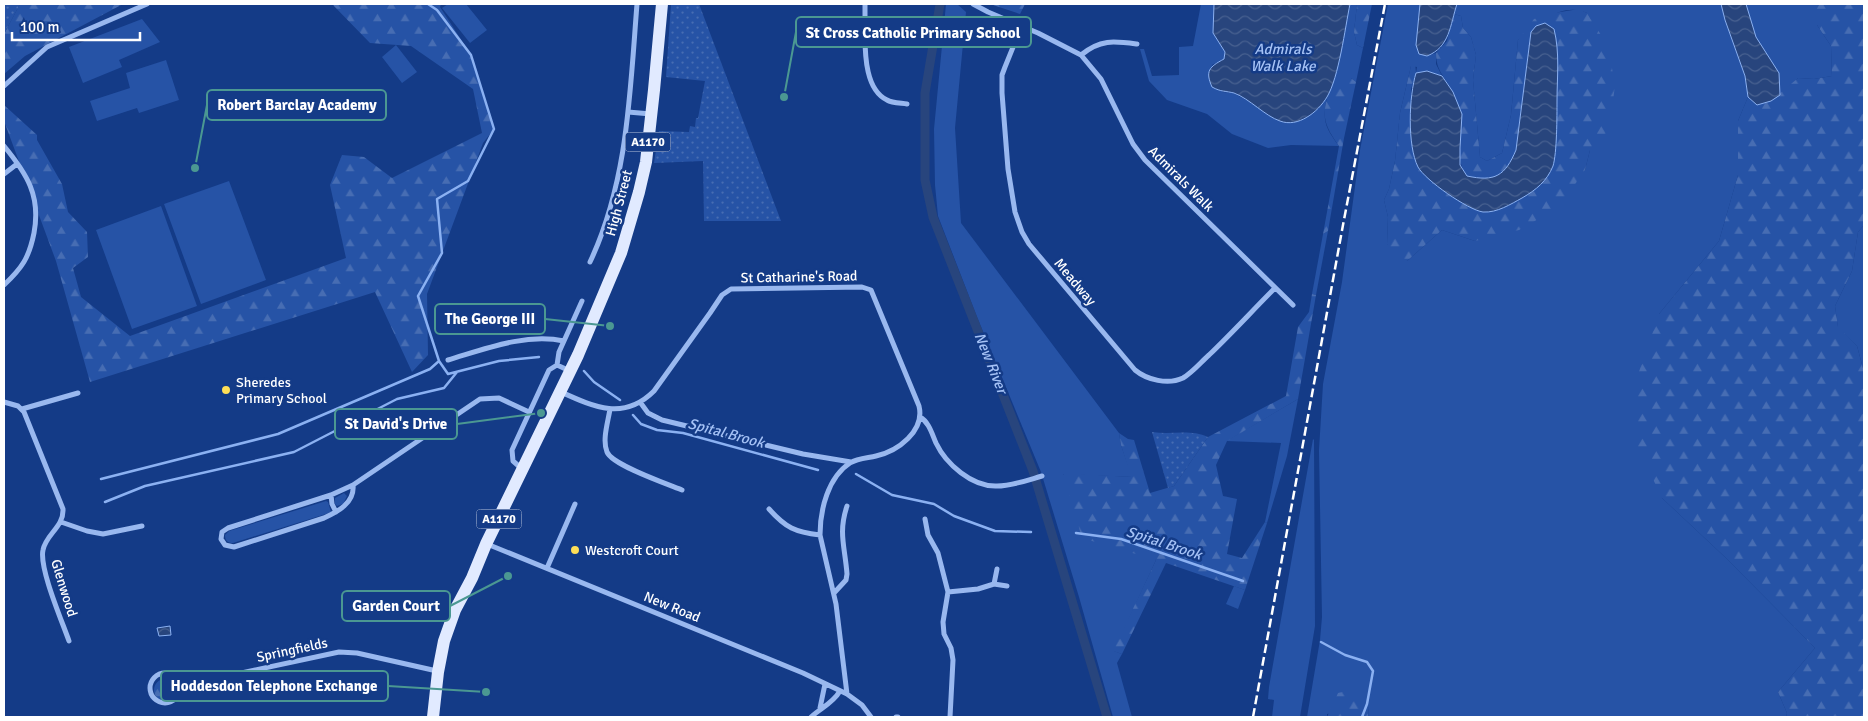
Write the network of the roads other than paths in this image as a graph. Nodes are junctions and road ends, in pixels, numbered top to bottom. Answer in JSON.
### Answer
{"nodes":[{"id":1,"x":147,"y":4,"type":"edge"},
{"id":2,"x":638,"y":4,"type":"edge"},
{"id":3,"x":662,"y":4,"type":"edge"},
{"id":4,"x":866,"y":4,"type":"edge"},
{"id":5,"x":974,"y":4,"type":"edge"},
{"id":6,"x":865,"y":20,"type":"tunnel mouth"},
{"id":7,"x":1022,"y":25,"type":"junction"},
{"id":8,"x":865,"y":36,"type":"tunnel mouth"},
{"id":9,"x":1138,"y":44,"type":"dead end"},
{"id":10,"x":1081,"y":56,"type":"junction"},
{"id":11,"x":4,"y":86,"type":"edge"},
{"id":12,"x":906,"y":104,"type":"dead end"},
{"id":13,"x":628,"y":112,"type":"junction"},
{"id":14,"x":652,"y":114,"type":"junction"},
{"id":15,"x":4,"y":146,"type":"edge"},
{"id":16,"x":17,"y":164,"type":"junction"},
{"id":17,"x":4,"y":174,"type":"edge"},
{"id":18,"x":590,"y":262,"type":"dead end"},
{"id":19,"x":4,"y":285,"type":"edge"},
{"id":20,"x":1275,"y":288,"type":"junction"},
{"id":21,"x":582,"y":301,"type":"dead end"},
{"id":22,"x":1293,"y":305,"type":"dead end"},
{"id":23,"x":564,"y":340,"type":"junction"},
{"id":24,"x":448,"y":360,"type":"dead end"},
{"id":25,"x":557,"y":365,"type":"junction"},
{"id":26,"x":570,"y":371,"type":"junction"},
{"id":27,"x":560,"y":392,"type":"junction"},
{"id":28,"x":78,"y":393,"type":"dead end"},
{"id":29,"x":4,"y":402,"type":"edge"},
{"id":30,"x":640,"y":402,"type":"junction"},
{"id":31,"x":22,"y":409,"type":"junction"},
{"id":32,"x":610,"y":409,"type":"junction"},
{"id":33,"x":529,"y":412,"type":"junction"},
{"id":34,"x":920,"y":417,"type":"junction"},
{"id":35,"x":851,"y":462,"type":"junction"},
{"id":36,"x":523,"y":470,"type":"junction"},
{"id":37,"x":1042,"y":476,"type":"dead end"},
{"id":38,"x":353,"y":485,"type":"junction"},
{"id":39,"x":682,"y":490,"type":"dead end"},
{"id":40,"x":331,"y":495,"type":"junction"},
{"id":41,"x":575,"y":504,"type":"dead end"},
{"id":42,"x":847,"y":506,"type":"dead end"},
{"id":43,"x":768,"y":510,"type":"dead end"},
{"id":44,"x":336,"y":512,"type":"junction"},
{"id":45,"x":925,"y":519,"type":"dead end"},
{"id":46,"x":61,"y":522,"type":"junction"},
{"id":47,"x":142,"y":526,"type":"dead end"},
{"id":48,"x":820,"y":535,"type":"junction"},
{"id":49,"x":486,"y":544,"type":"junction"},
{"id":50,"x":547,"y":568,"type":"junction"},
{"id":51,"x":996,"y":569,"type":"dead end"},
{"id":52,"x":994,"y":584,"type":"junction"},
{"id":53,"x":1008,"y":586,"type":"dead end"},
{"id":54,"x":834,"y":592,"type":"junction"},
{"id":55,"x":948,"y":592,"type":"junction"},
{"id":56,"x":69,"y":641,"type":"dead end"},
{"id":57,"x":438,"y":672,"type":"junction"},
{"id":58,"x":825,"y":684,"type":"junction"},
{"id":59,"x":181,"y":686,"type":"junction"},
{"id":60,"x":840,"y":691,"type":"junction"},
{"id":61,"x":847,"y":694,"type":"junction"},
{"id":62,"x":820,"y":708,"type":"junction"},
{"id":63,"x":433,"y":717,"type":"edge"},
{"id":64,"x":812,"y":717,"type":"edge"},
{"id":65,"x":871,"y":717,"type":"edge"},
{"id":66,"x":950,"y":717,"type":"edge"}],
"edges":[{"from":1,"to":11,"type":"street"},
{"from":2,"to":13,"type":"street"},
{"from":3,"to":14,"type":"main road","name":"High Street","number":"A1170"},
{"from":4,"to":6,"type":"street"},
{"from":5,"to":7,"type":"street","name":"Admirals Walk"},
{"from":7,"to":10,"type":"street","name":"Admirals Walk"},
{"from":7,"to":20,"type":"street","name":"Meadway"},
{"from":8,"to":12,"type":"street"},
{"from":9,"to":10,"type":"street"},
{"from":10,"to":20,"type":"street","name":"Admirals Walk"},
{"from":13,"to":14,"type":"street"},
{"from":13,"to":18,"type":"street"},
{"from":14,"to":26,"type":"main road","name":"High Street","number":"A1170"},
{"from":15,"to":16,"type":"street"},
{"from":16,"to":17,"type":"street"},
{"from":16,"to":19,"type":"street"},
{"from":20,"to":22,"type":"street","name":"Admirals Walk"},
{"from":21,"to":23,"type":"street"},
{"from":23,"to":24,"type":"street"},
{"from":23,"to":25,"type":"street"},
{"from":25,"to":26,"type":"street"},
{"from":25,"to":33,"type":"street"},
{"from":26,"to":27,"type":"main road","number":"A1170"},
{"from":27,"to":32,"type":"street","name":"St Catharine's Road"},
{"from":27,"to":36,"type":"main road","number":"A1170"},
{"from":28,"to":31,"type":"street"},
{"from":29,"to":31,"type":"street"},
{"from":30,"to":32,"type":"street","name":"St Catharine's Road"},
{"from":30,"to":34,"type":"street","name":"St Catharine's Road"},
{"from":30,"to":35,"type":"street"},
{"from":31,"to":46,"type":"street"},
{"from":32,"to":39,"type":"street"},
{"from":33,"to":36,"type":"street"},
{"from":33,"to":38,"type":"street"},
{"from":34,"to":35,"type":"street"},
{"from":34,"to":37,"type":"street","name":"St Catharine's Road"},
{"from":35,"to":48,"type":"street"},
{"from":36,"to":49,"type":"main road","number":"A1170"},
{"from":38,"to":40,"type":"street"},
{"from":38,"to":44,"type":"street"},
{"from":40,"to":44,"type":"street"},
{"from":40,"to":44,"type":"street"},
{"from":41,"to":50,"type":"street"},
{"from":42,"to":54,"type":"street"},
{"from":43,"to":48,"type":"street"},
{"from":45,"to":55,"type":"street"},
{"from":46,"to":47,"type":"street"},
{"from":46,"to":56,"type":"street","name":"Glenwood"},
{"from":48,"to":54,"type":"street"},
{"from":49,"to":50,"type":"street","name":"New Road"},
{"from":49,"to":57,"type":"main road","number":"A1170"},
{"from":50,"to":58,"type":"street","name":"New Road"},
{"from":51,"to":52,"type":"street"},
{"from":52,"to":53,"type":"street"},
{"from":52,"to":55,"type":"street"},
{"from":54,"to":61,"type":"street"},
{"from":55,"to":66,"type":"street"},
{"from":57,"to":59,"type":"street","name":"Springfields"},
{"from":57,"to":63,"type":"main road","number":"A1170"},
{"from":58,"to":60,"type":"street","name":"New Road"},
{"from":58,"to":62,"type":"street"},
{"from":59,"to":59,"type":"street"},
{"from":60,"to":61,"type":"street","name":"New Road"},
{"from":60,"to":62,"type":"street"},
{"from":61,"to":65,"type":"street","name":"New Road"},
{"from":62,"to":64,"type":"street"}]}
